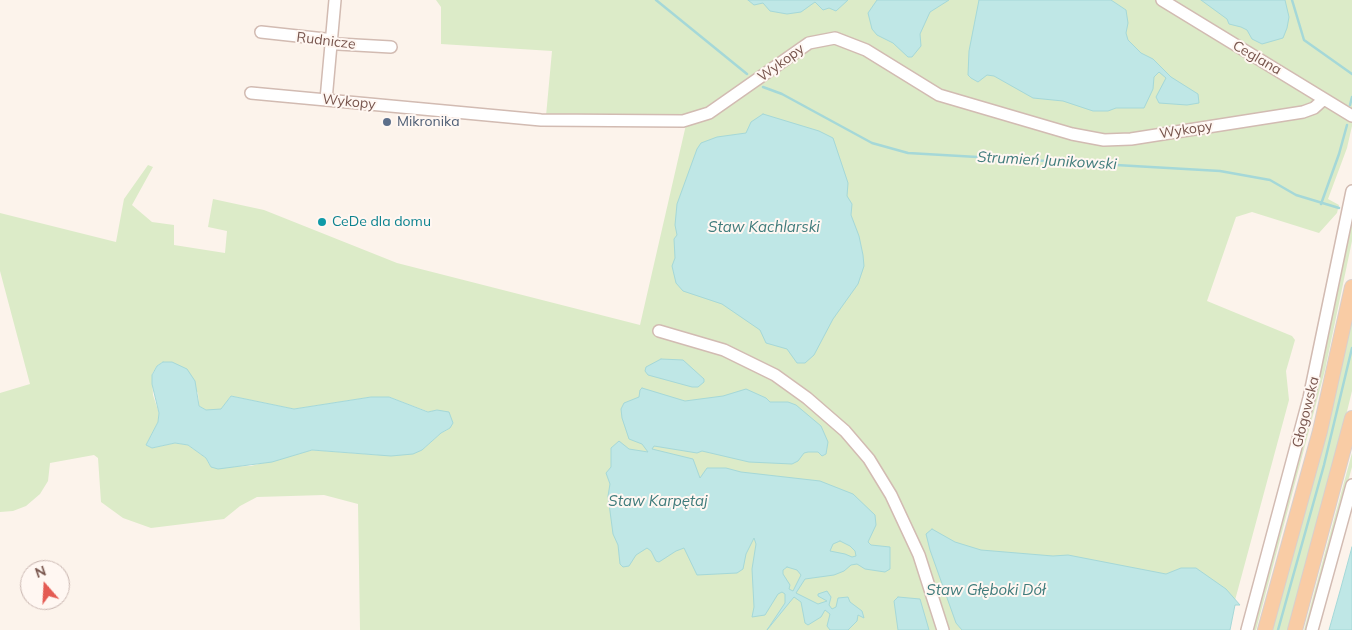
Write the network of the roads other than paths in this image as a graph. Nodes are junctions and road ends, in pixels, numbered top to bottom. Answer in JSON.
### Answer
{"nodes":[{"id":1,"x":335,"y":0,"type":"edge"},
{"id":2,"x":1162,"y":0,"type":"edge"},
{"id":3,"x":261,"y":32,"type":"dead end"},
{"id":4,"x":331,"y":41,"type":"junction"},
{"id":5,"x":391,"y":47,"type":"dead end"},
{"id":6,"x":251,"y":93,"type":"dead end"},
{"id":7,"x":1324,"y":99,"type":"junction"},
{"id":8,"x":326,"y":100,"type":"junction"},
{"id":9,"x":1352,"y":116,"type":"edge"},
{"id":10,"x":1352,"y":191,"type":"edge"},
{"id":11,"x":1352,"y":287,"type":"edge"},
{"id":12,"x":659,"y":331,"type":"dead end"},
{"id":13,"x":1352,"y":418,"type":"edge"},
{"id":14,"x":1352,"y":485,"type":"edge"},
{"id":15,"x":943,"y":630,"type":"edge"},
{"id":16,"x":1247,"y":630,"type":"edge"},
{"id":17,"x":1265,"y":630,"type":"edge"},
{"id":18,"x":1295,"y":630,"type":"edge"},
{"id":19,"x":1312,"y":630,"type":"edge"}],
"edges":[{"from":1,"to":4,"type":"street"},
{"from":2,"to":7,"type":"street","name":"Ceglana"},
{"from":3,"to":4,"type":"street","name":"Rudnicze"},
{"from":4,"to":5,"type":"street","name":"Rudnicze"},
{"from":4,"to":8,"type":"street"},
{"from":6,"to":8,"type":"street","name":"Wykopy"},
{"from":7,"to":8,"type":"street","name":"Wykopy"},
{"from":7,"to":9,"type":"street","name":"Ceglana"},
{"from":10,"to":16,"type":"street","name":"Głogowska"},
{"from":11,"to":17,"type":"main road","name":"Głogowska"},
{"from":12,"to":15,"type":"street"},
{"from":13,"to":18,"type":"main road"},
{"from":14,"to":19,"type":"street"}]}
